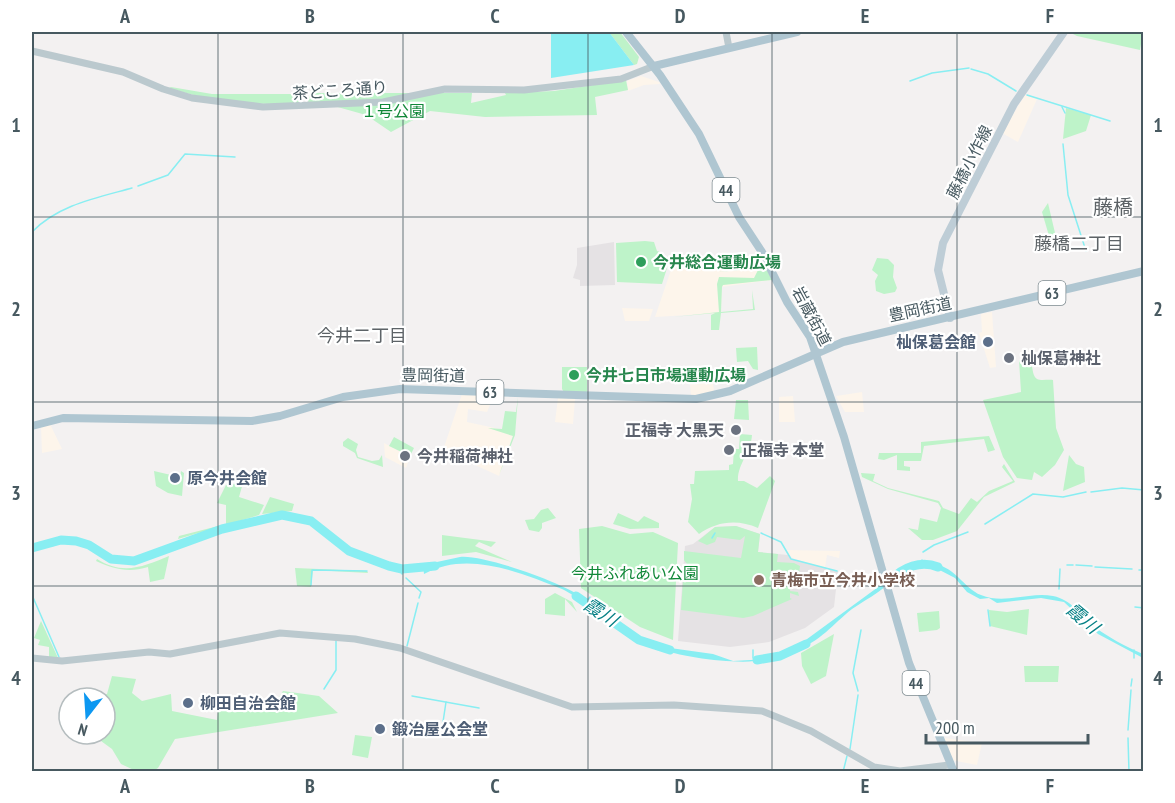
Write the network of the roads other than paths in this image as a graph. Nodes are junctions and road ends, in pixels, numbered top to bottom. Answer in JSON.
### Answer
{"nodes":[{"id":1,"x":626,"y":32,"type":"edge"},
{"id":2,"x":726,"y":32,"type":"edge"},
{"id":3,"x":797,"y":32,"type":"edge"},
{"id":4,"x":1064,"y":32,"type":"edge"},
{"id":5,"x":729,"y":48,"type":"junction"},
{"id":6,"x":32,"y":51,"type":"edge"},
{"id":7,"x":654,"y":66,"type":"junction"},
{"id":8,"x":1143,"y":271,"type":"edge"},
{"id":9,"x":950,"y":318,"type":"junction"},
{"id":10,"x":816,"y":354,"type":"junction"},
{"id":11,"x":32,"y":426,"type":"edge"},
{"id":12,"x":32,"y":658,"type":"edge"},
{"id":13,"x":951,"y":768,"type":"edge"}],
"edges":[{"from":1,"to":7,"type":"main road","name":"岩蔵街道","number":"44"},
{"from":2,"to":5,"type":"street"},
{"from":3,"to":5,"type":"main road"},
{"from":4,"to":9,"type":"main road","name":"藤橋小作線"},
{"from":5,"to":7,"type":"main road"},
{"from":6,"to":7,"type":"street","name":"茶どころ通り"},
{"from":7,"to":10,"type":"main road","name":"岩蔵街道","number":"44"},
{"from":8,"to":9,"type":"main road","name":"豊岡街道","number":"63"},
{"from":9,"to":10,"type":"main road","name":"豊岡街道","number":"63"},
{"from":10,"to":11,"type":"main road","name":"豊岡街道","number":"63"},
{"from":10,"to":13,"type":"main road","name":"岩蔵街道","number":"44"},
{"from":12,"to":13,"type":"street"}]}
